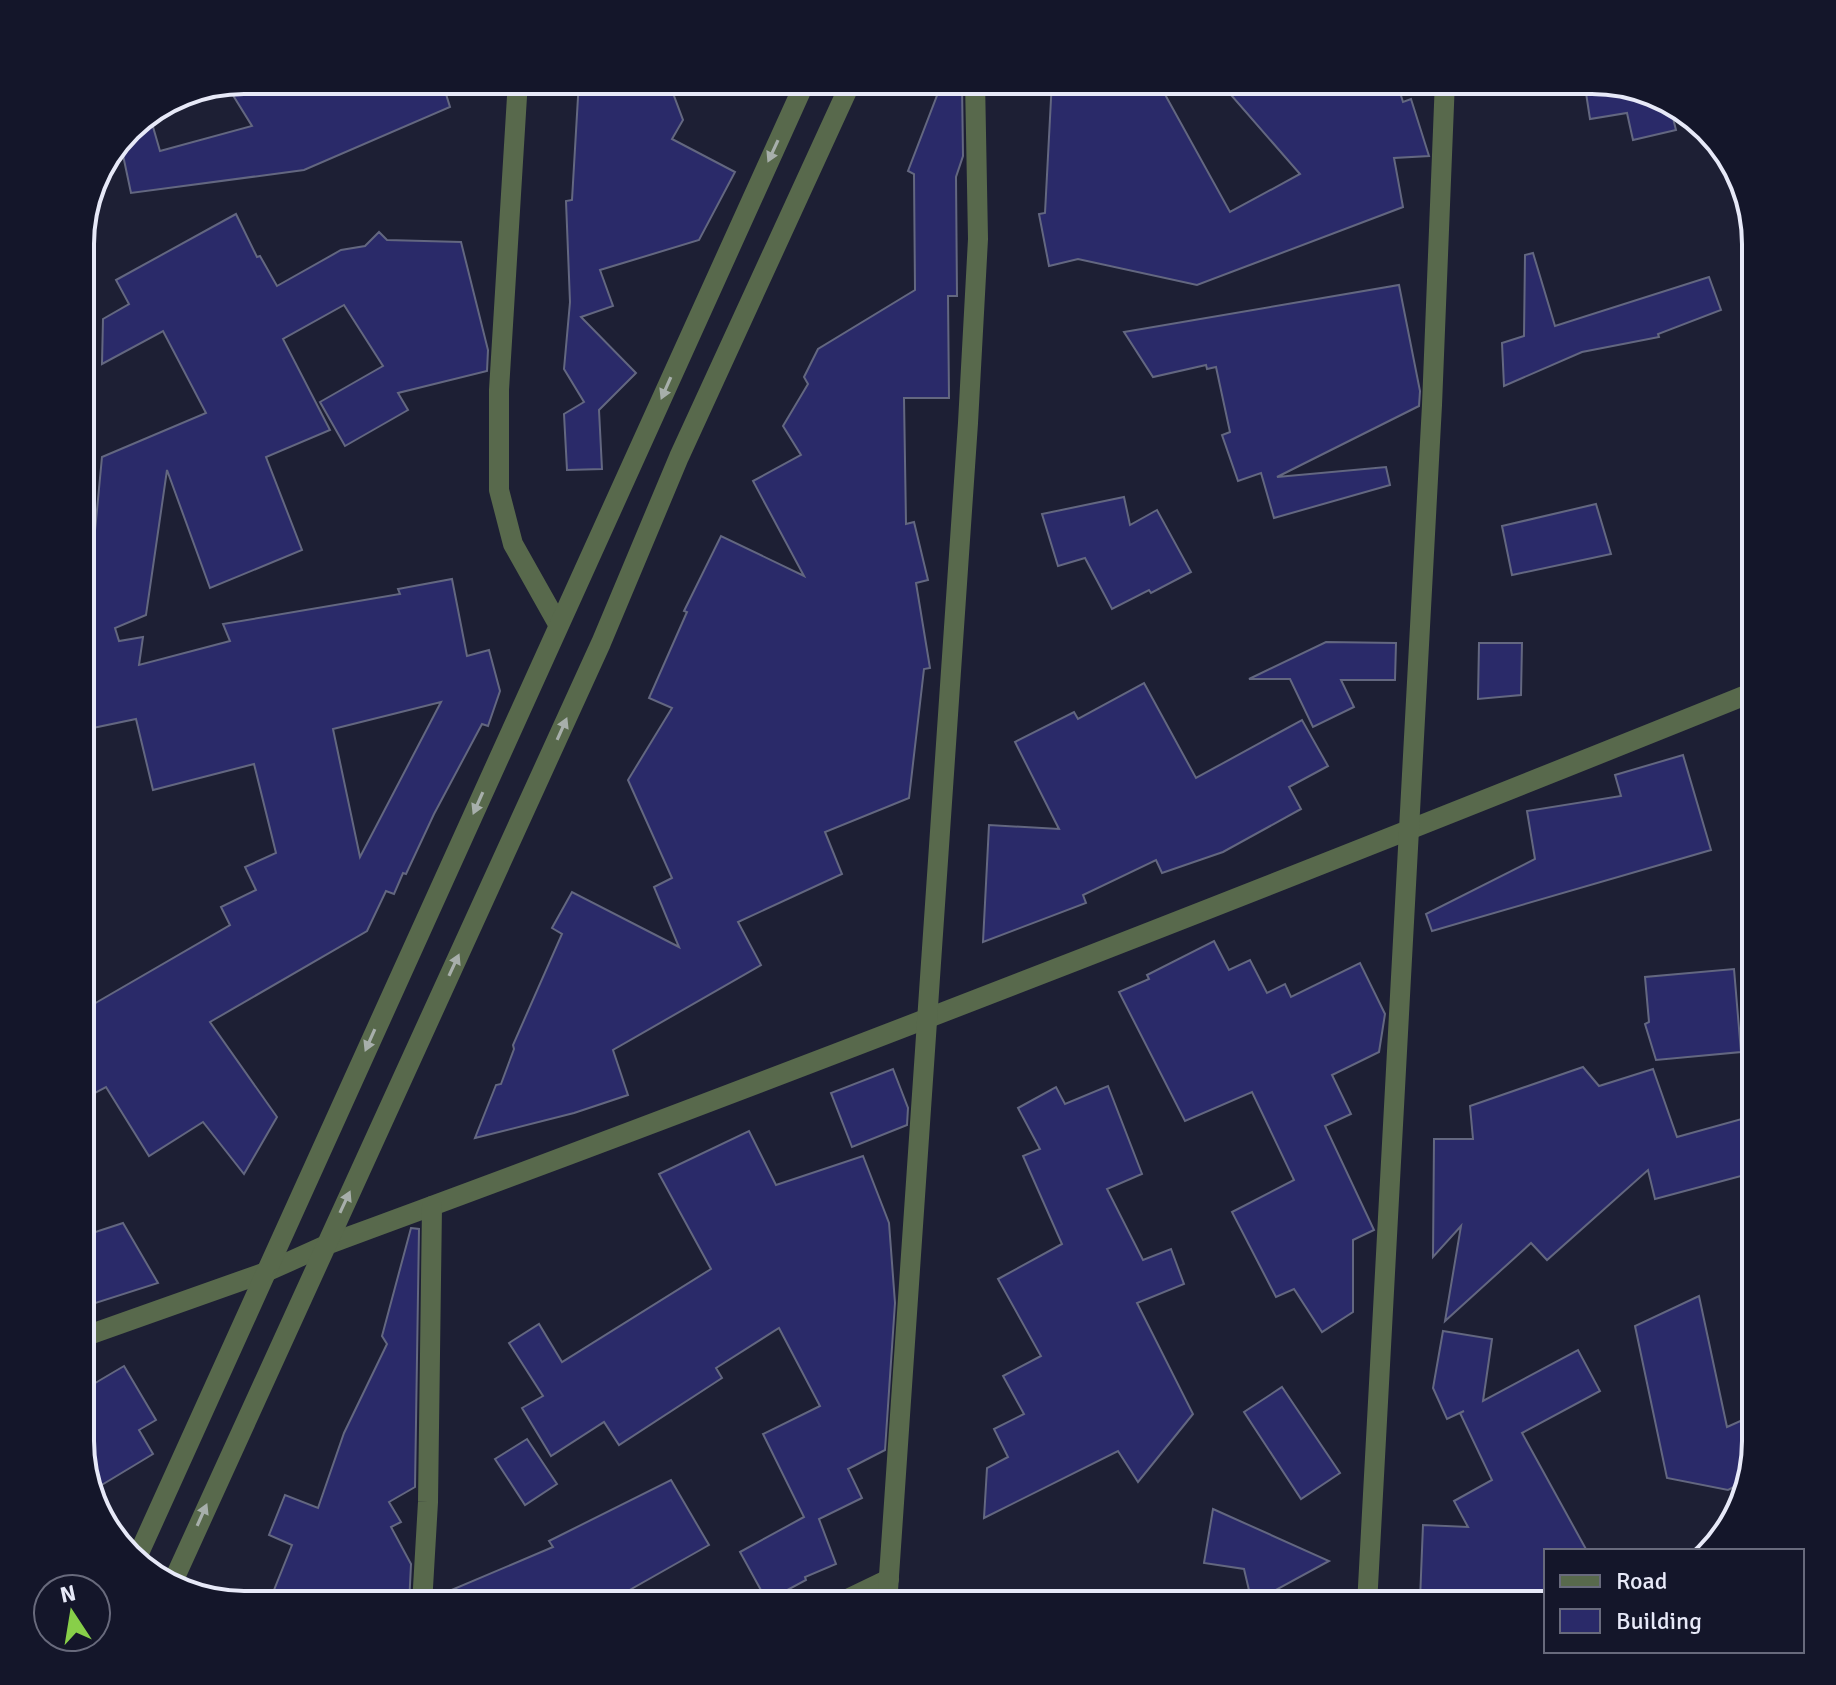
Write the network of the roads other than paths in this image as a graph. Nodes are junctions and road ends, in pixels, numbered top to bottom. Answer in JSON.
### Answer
{"nodes":[{"id":1,"x":517,"y":94,"type":"edge"},
{"id":2,"x":800,"y":94,"type":"edge"},
{"id":3,"x":846,"y":94,"type":"edge"},
{"id":4,"x":975,"y":94,"type":"edge"},
{"id":5,"x":1444,"y":94,"type":"edge"},
{"id":6,"x":558,"y":624,"type":"junction"},
{"id":7,"x":1742,"y":697,"type":"edge"},
{"id":8,"x":1407,"y":831,"type":"junction"},
{"id":9,"x":928,"y":1020,"type":"junction"},
{"id":10,"x":432,"y":1206,"type":"junction"},
{"id":11,"x":326,"y":1245,"type":"junction"},
{"id":12,"x":266,"y":1272,"type":"junction"},
{"id":13,"x":94,"y":1333,"type":"edge"},
{"id":14,"x":141,"y":1549,"type":"edge"},
{"id":15,"x":176,"y":1575,"type":"edge"},
{"id":16,"x":889,"y":1579,"type":"junction"},
{"id":17,"x":423,"y":1591,"type":"edge"},
{"id":18,"x":864,"y":1591,"type":"edge"},
{"id":19,"x":888,"y":1591,"type":"edge"},
{"id":20,"x":1368,"y":1591,"type":"edge"}],
"edges":[{"from":1,"to":6,"type":"street"},
{"from":2,"to":6,"type":"street","one_way":true},
{"from":11,"to":3,"type":"street","one_way":true},
{"from":4,"to":9,"type":"street"},
{"from":5,"to":8,"type":"street"},
{"from":6,"to":12,"type":"street","one_way":true},
{"from":7,"to":8,"type":"street"},
{"from":8,"to":9,"type":"street"},
{"from":8,"to":20,"type":"street"},
{"from":9,"to":10,"type":"street"},
{"from":9,"to":16,"type":"street"},
{"from":10,"to":11,"type":"street"},
{"from":10,"to":17,"type":"street"},
{"from":11,"to":12,"type":"street"},
{"from":15,"to":11,"type":"street","one_way":true},
{"from":12,"to":13,"type":"street"},
{"from":12,"to":14,"type":"street"},
{"from":16,"to":18,"type":"street"},
{"from":16,"to":19,"type":"street"}]}
